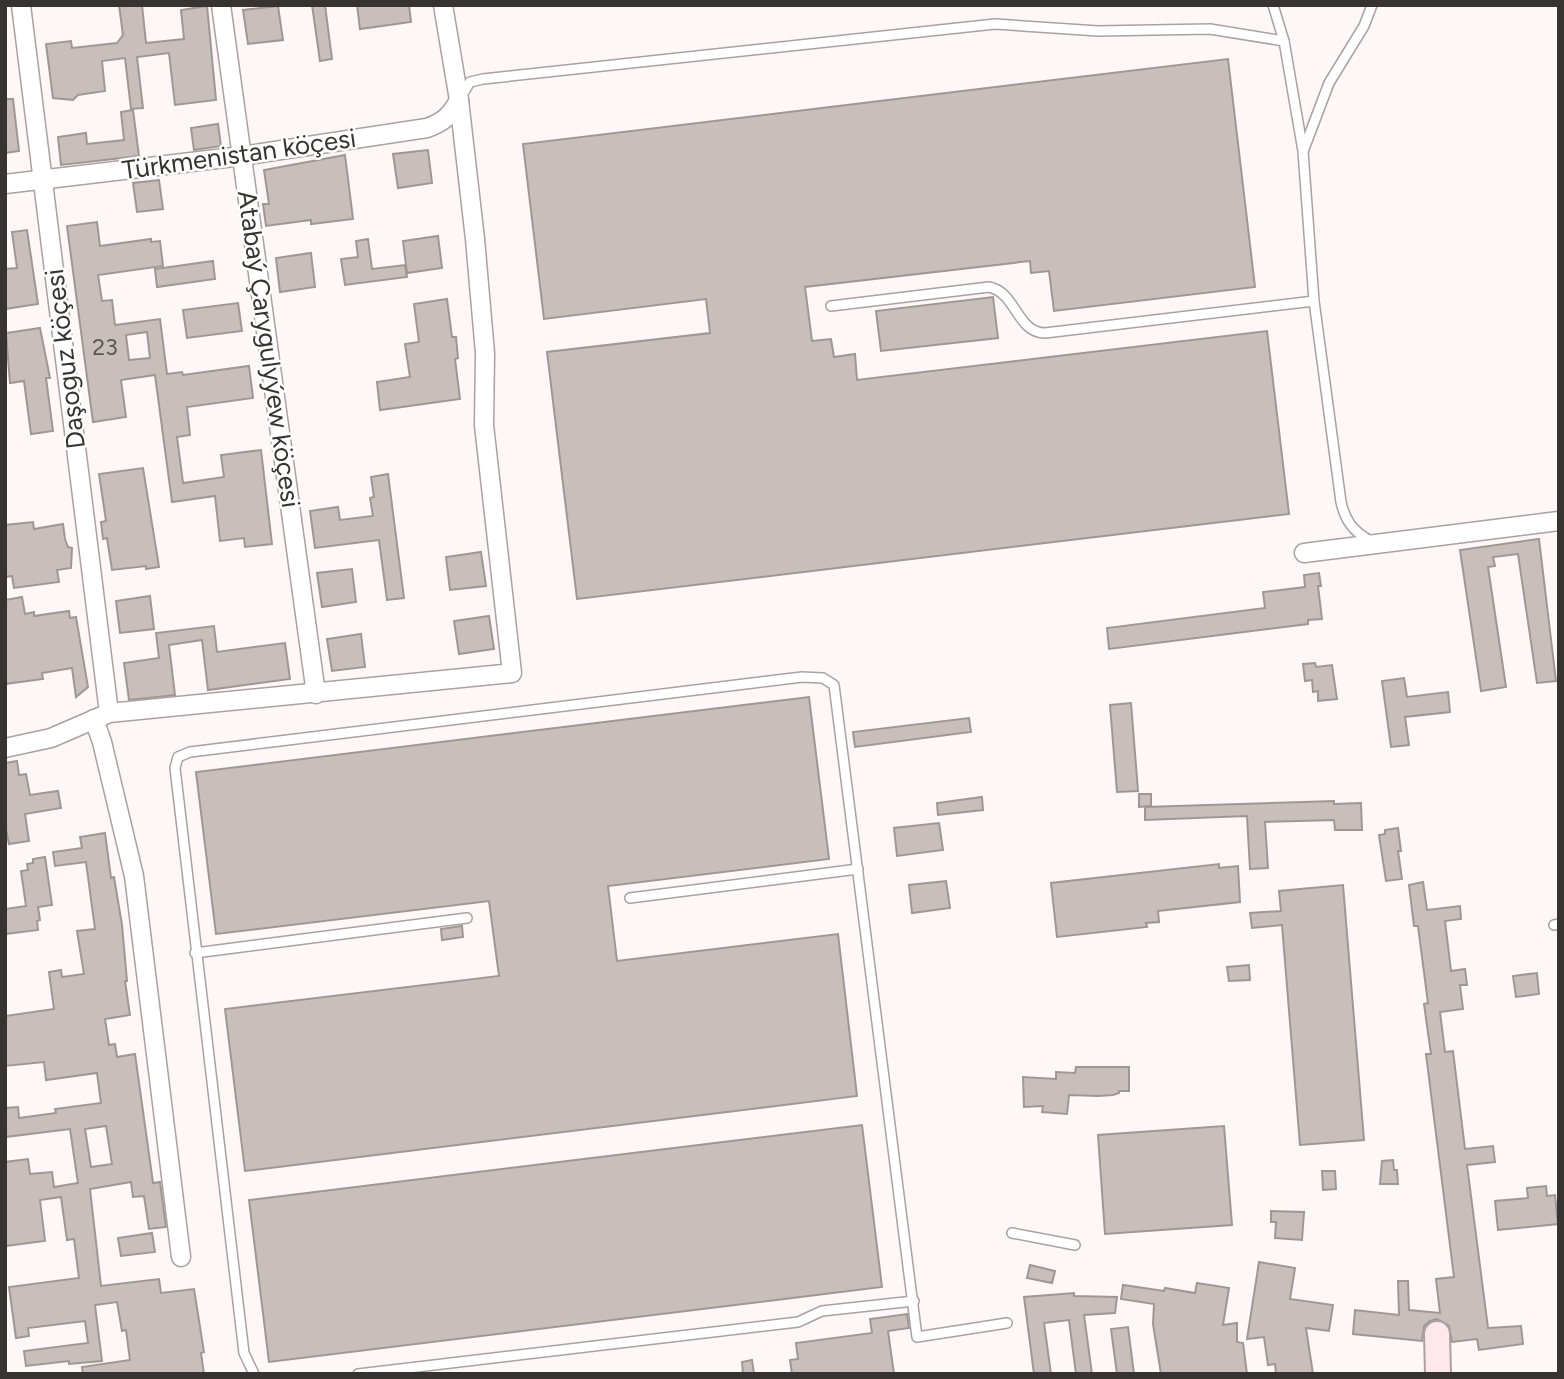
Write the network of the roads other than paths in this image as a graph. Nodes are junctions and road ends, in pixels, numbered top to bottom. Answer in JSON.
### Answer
{"nodes":[{"id":1,"x":21,"y":5,"type":"edge"},
{"id":2,"x":221,"y":5,"type":"edge"},
{"id":3,"x":443,"y":5,"type":"edge"},
{"id":4,"x":1273,"y":5,"type":"edge"},
{"id":5,"x":1372,"y":5,"type":"edge"},
{"id":6,"x":1284,"y":41,"type":"junction"},
{"id":7,"x":459,"y":100,"type":"junction"},
{"id":8,"x":1303,"y":151,"type":"junction"},
{"id":9,"x":243,"y":156,"type":"junction"},
{"id":10,"x":43,"y":179,"type":"junction"},
{"id":11,"x":5,"y":184,"type":"edge"},
{"id":12,"x":1314,"y":301,"type":"junction"},
{"id":13,"x":831,"y":306,"type":"dead end"},
{"id":14,"x":1559,"y":521,"type":"edge"},
{"id":15,"x":1376,"y":544,"type":"junction"},
{"id":16,"x":1304,"y":553,"type":"dead end"},
{"id":17,"x":316,"y":694,"type":"junction"},
{"id":18,"x":101,"y":716,"type":"junction"},
{"id":19,"x":5,"y":748,"type":"edge"},
{"id":20,"x":858,"y":869,"type":"junction"},
{"id":21,"x":630,"y":898,"type":"dead end"},
{"id":22,"x":467,"y":918,"type":"dead end"},
{"id":23,"x":195,"y":953,"type":"junction"},
{"id":24,"x":1012,"y":1233,"type":"dead end"},
{"id":25,"x":1075,"y":1245,"type":"dead end"},
{"id":26,"x":181,"y":1256,"type":"dead end"},
{"id":27,"x":914,"y":1301,"type":"junction"},
{"id":28,"x":1007,"y":1323,"type":"dead end"},
{"id":29,"x":1437,"y":1334,"type":"dead end"},
{"id":30,"x":254,"y":1374,"type":"edge"},
{"id":31,"x":358,"y":1374,"type":"edge"},
{"id":32,"x":1438,"y":1374,"type":"edge"}],
"edges":[{"from":1,"to":10,"type":"street","name":"Daşoguz köçesi"},
{"from":2,"to":9,"type":"street","name":"Atabaý Çarygulyýew köçesi"},
{"from":3,"to":7,"type":"street"},
{"from":4,"to":6,"type":"lane"},
{"from":5,"to":8,"type":"lane"},
{"from":6,"to":7,"type":"lane"},
{"from":6,"to":8,"type":"lane"},
{"from":7,"to":9,"type":"street","name":"Türkmenistan köçesi"},
{"from":7,"to":17,"type":"street"},
{"from":8,"to":12,"type":"lane"},
{"from":9,"to":10,"type":"street","name":"Türkmenistan köçesi"},
{"from":9,"to":17,"type":"street","name":"Atabaý Çarygulyýew köçesi"},
{"from":10,"to":11,"type":"street","name":"Türkmenistan köçesi"},
{"from":10,"to":18,"type":"street","name":"Daşoguz köçesi"},
{"from":12,"to":13,"type":"lane"},
{"from":12,"to":15,"type":"lane"},
{"from":14,"to":15,"type":"street"},
{"from":15,"to":16,"type":"street"},
{"from":17,"to":18,"type":"street"},
{"from":18,"to":19,"type":"street"},
{"from":18,"to":26,"type":"street","name":"Daşoguz köçesi"},
{"from":20,"to":21,"type":"lane"},
{"from":20,"to":23,"type":"lane"},
{"from":20,"to":27,"type":"lane"},
{"from":22,"to":23,"type":"lane"},
{"from":23,"to":30,"type":"lane"},
{"from":24,"to":25,"type":"lane"},
{"from":27,"to":28,"type":"lane"},
{"from":27,"to":31,"type":"lane"},
{"from":29,"to":32,"type":"street"}]}
